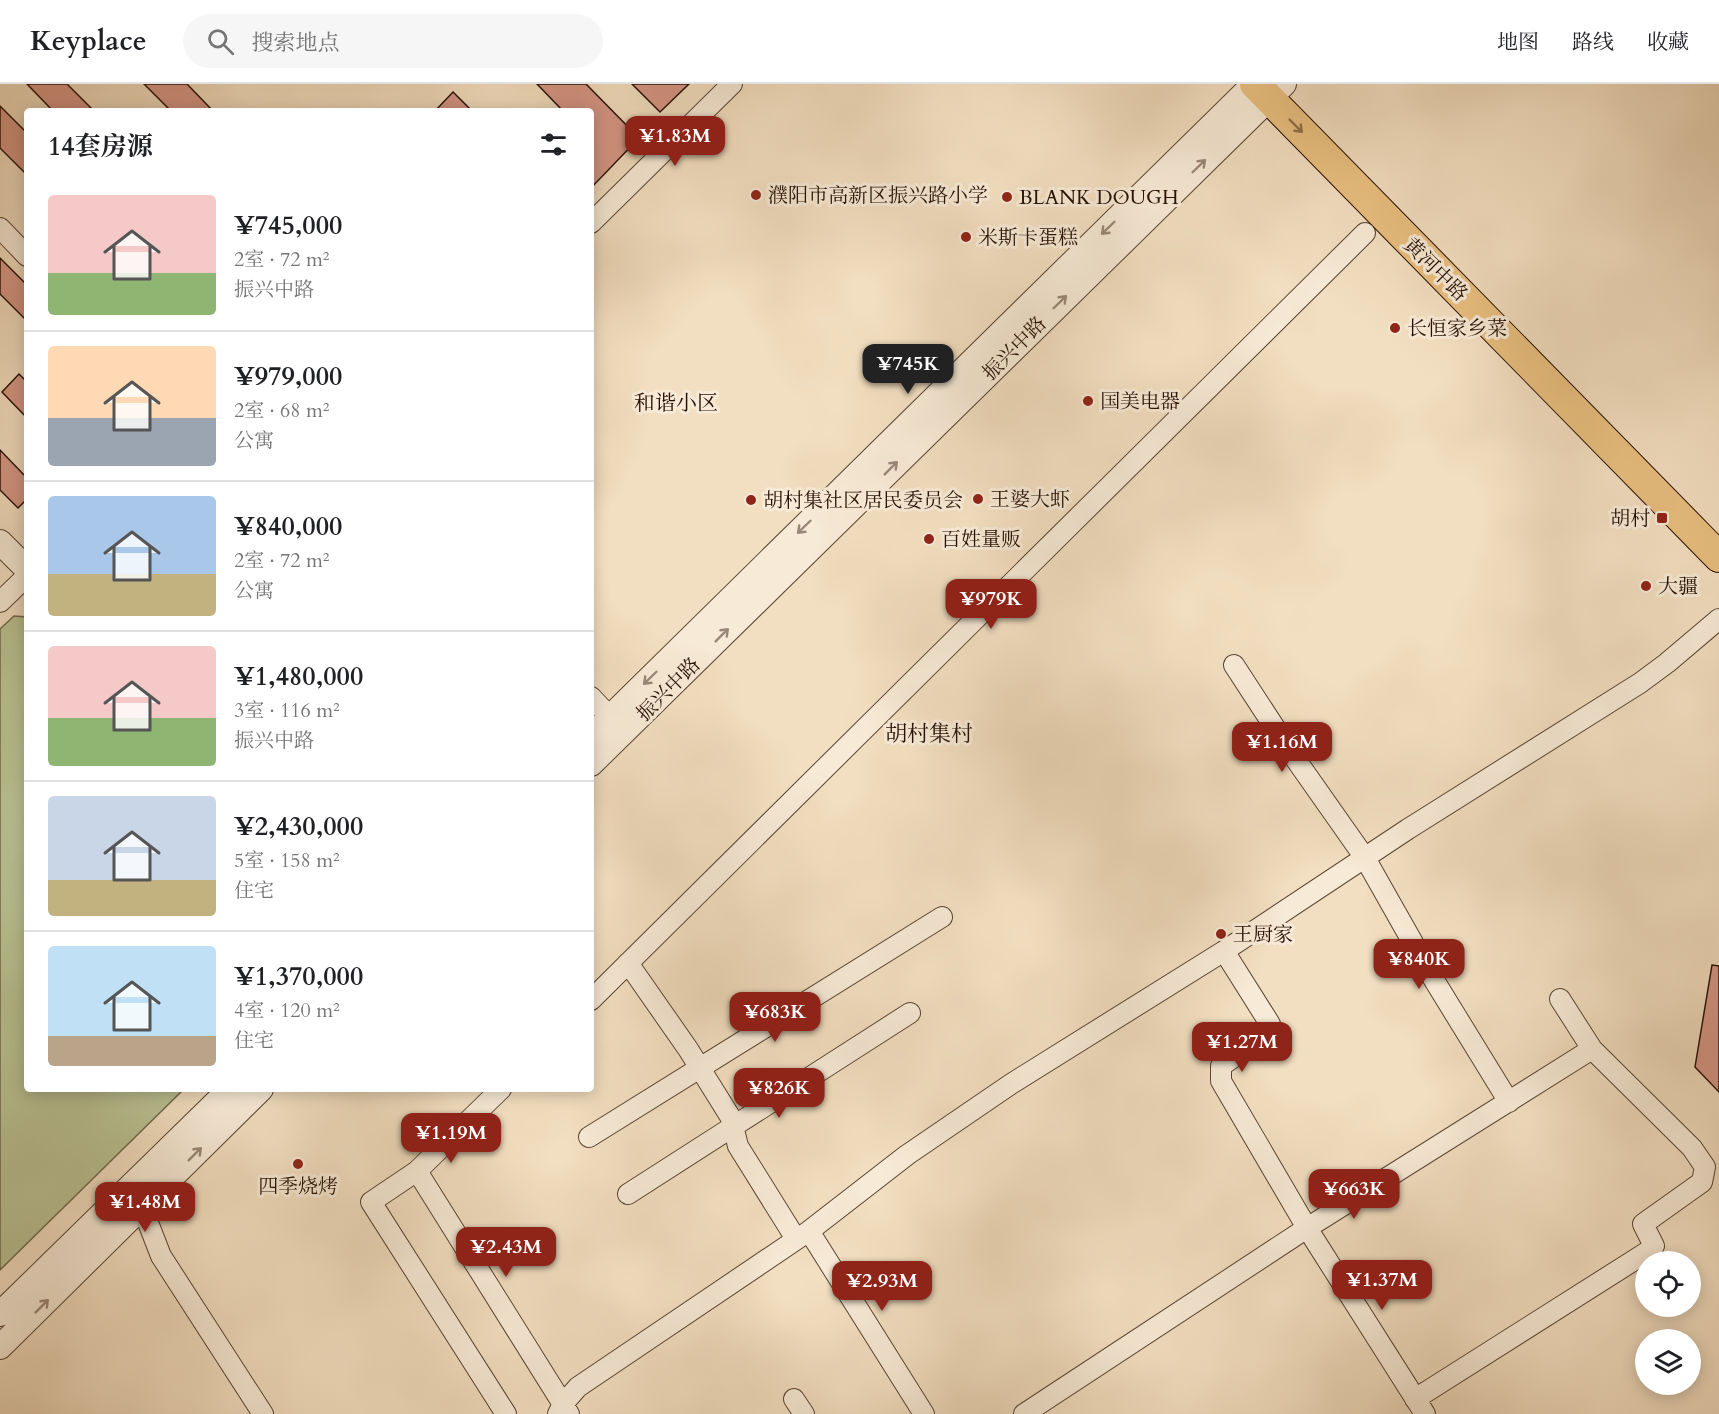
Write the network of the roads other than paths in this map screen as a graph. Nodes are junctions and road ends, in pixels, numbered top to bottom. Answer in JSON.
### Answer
{"nodes":[{"id":1,"x":732,"y":84,"type":"edge"},
{"id":2,"x":1271,"y":87,"type":"edge"},
{"id":3,"x":594,"y":220,"type":"edge"},
{"id":4,"x":0,"y":228,"type":"edge"},
{"id":5,"x":1365,"y":233,"type":"dead end"},
{"id":6,"x":24,"y":253,"type":"edge"},
{"id":7,"x":1719,"y":529,"type":"edge"},
{"id":8,"x":0,"y":542,"type":"edge"},
{"id":9,"x":1719,"y":557,"type":"edge"},
{"id":10,"x":24,"y":566,"type":"edge"},
{"id":11,"x":24,"y":579,"type":"edge"},
{"id":12,"x":0,"y":602,"type":"edge"},
{"id":13,"x":1719,"y":619,"type":"edge"},
{"id":14,"x":1234,"y":665,"type":"dead end"},
{"id":15,"x":594,"y":701,"type":"edge"},
{"id":16,"x":610,"y":717,"type":"junction"},
{"id":17,"x":594,"y":733,"type":"edge"},
{"id":18,"x":594,"y":761,"type":"edge"},
{"id":19,"x":1365,"y":858,"type":"junction"},
{"id":20,"x":942,"y":917,"type":"dead end"},
{"id":21,"x":1224,"y":951,"type":"junction"},
{"id":22,"x":628,"y":963,"type":"junction"},
{"id":23,"x":594,"y":997,"type":"edge"},
{"id":24,"x":1560,"y":999,"type":"dead end"},
{"id":25,"x":910,"y":1013,"type":"dead end"},
{"id":26,"x":1592,"y":1050,"type":"junction"},
{"id":27,"x":700,"y":1068,"type":"junction"},
{"id":28,"x":227,"y":1092,"type":"edge"},
{"id":29,"x":258,"y":1092,"type":"edge"},
{"id":30,"x":498,"y":1092,"type":"edge"},
{"id":31,"x":1509,"y":1102,"type":"junction"},
{"id":32,"x":733,"y":1127,"type":"junction"},
{"id":33,"x":589,"y":1137,"type":"dead end"},
{"id":34,"x":417,"y":1172,"type":"junction"},
{"id":35,"x":628,"y":1194,"type":"dead end"},
{"id":36,"x":142,"y":1207,"type":"junction"},
{"id":37,"x":1307,"y":1228,"type":"junction"},
{"id":38,"x":802,"y":1235,"type":"junction"},
{"id":39,"x":0,"y":1314,"type":"edge"},
{"id":40,"x":0,"y":1347,"type":"edge"},
{"id":41,"x":1420,"y":1407,"type":"edge"},
{"id":42,"x":563,"y":1411,"type":"edge"},
{"id":43,"x":263,"y":1414,"type":"edge"},
{"id":44,"x":506,"y":1414,"type":"edge"},
{"id":45,"x":924,"y":1414,"type":"edge"},
{"id":46,"x":1024,"y":1414,"type":"edge"}],
"edges":[{"from":1,"to":3,"type":"street"},
{"from":2,"to":7,"type":"main road","name":"黄河中路"},
{"from":2,"to":9,"type":"main road","name":"黄河中路","one_way":true},
{"from":2,"to":16,"type":"street","name":"振兴中路","one_way":true},
{"from":18,"to":2,"type":"street","name":"振兴中路","one_way":true},
{"from":4,"to":6,"type":"street"},
{"from":5,"to":22,"type":"street"},
{"from":8,"to":10,"type":"street"},
{"from":11,"to":12,"type":"street"},
{"from":13,"to":19,"type":"street"},
{"from":14,"to":19,"type":"street"},
{"from":15,"to":16,"type":"street"},
{"from":16,"to":17,"type":"street","name":"振兴中路"},
{"from":19,"to":21,"type":"street"},
{"from":19,"to":31,"type":"street"},
{"from":20,"to":27,"type":"street"},
{"from":21,"to":37,"type":"street"},
{"from":21,"to":38,"type":"street"},
{"from":22,"to":23,"type":"street"},
{"from":22,"to":27,"type":"street"},
{"from":24,"to":26,"type":"street"},
{"from":25,"to":32,"type":"street"},
{"from":26,"to":31,"type":"street"},
{"from":26,"to":41,"type":"street"},
{"from":27,"to":32,"type":"street"},
{"from":27,"to":33,"type":"street"},
{"from":28,"to":39,"type":"street"},
{"from":36,"to":29,"type":"street","one_way":true},
{"from":30,"to":34,"type":"street"},
{"from":31,"to":37,"type":"street"},
{"from":32,"to":35,"type":"street"},
{"from":32,"to":38,"type":"street"},
{"from":34,"to":42,"type":"street"},
{"from":34,"to":44,"type":"street"},
{"from":40,"to":36,"type":"street","one_way":true},
{"from":36,"to":43,"type":"street"},
{"from":37,"to":41,"type":"street"},
{"from":37,"to":46,"type":"street"},
{"from":38,"to":42,"type":"street"},
{"from":38,"to":45,"type":"street"}]}
